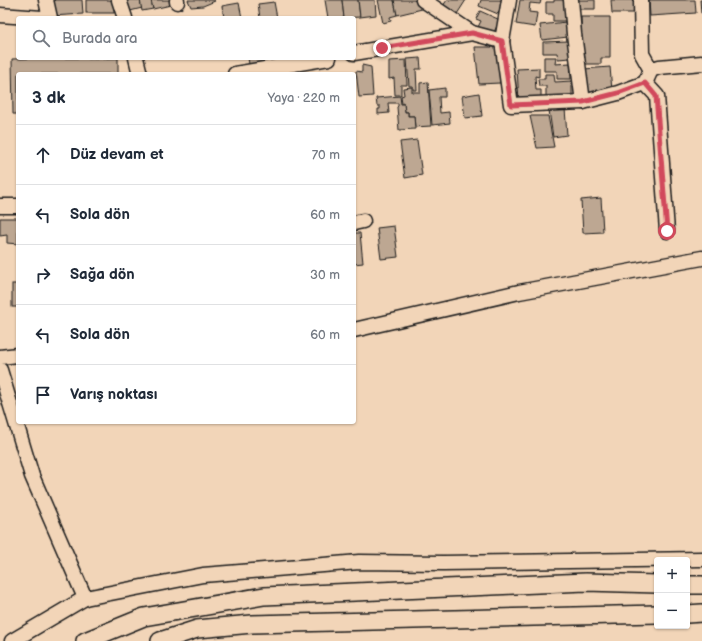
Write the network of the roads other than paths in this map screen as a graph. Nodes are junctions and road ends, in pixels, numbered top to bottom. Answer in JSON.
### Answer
{"nodes":[{"id":1,"x":46,"y":0,"type":"edge"},
{"id":2,"x":119,"y":0,"type":"edge"},
{"id":3,"x":423,"y":0,"type":"edge"},
{"id":4,"x":508,"y":0,"type":"edge"},
{"id":5,"x":571,"y":0,"type":"edge"},
{"id":6,"x":641,"y":0,"type":"edge"},
{"id":7,"x":0,"y":15,"type":"edge"},
{"id":8,"x":16,"y":16,"type":"edge"},
{"id":9,"x":50,"y":16,"type":"edge"},
{"id":10,"x":124,"y":16,"type":"edge"},
{"id":11,"x":472,"y":33,"type":"junction"},
{"id":12,"x":502,"y":41,"type":"junction"},
{"id":13,"x":356,"y":53,"type":"edge"},
{"id":14,"x":136,"y":60,"type":"edge"},
{"id":15,"x":317,"y":60,"type":"edge"},
{"id":16,"x":702,"y":63,"type":"edge"},
{"id":17,"x":140,"y":72,"type":"edge"},
{"id":18,"x":247,"y":72,"type":"edge"},
{"id":19,"x":648,"y":76,"type":"junction"},
{"id":20,"x":583,"y":102,"type":"junction"},
{"id":21,"x":0,"y":206,"type":"edge"},
{"id":22,"x":16,"y":206,"type":"edge"},
{"id":23,"x":667,"y":231,"type":"dead end"},
{"id":24,"x":702,"y":258,"type":"edge"},
{"id":25,"x":356,"y":330,"type":"edge"},
{"id":26,"x":16,"y":355,"type":"edge"},
{"id":27,"x":0,"y":356,"type":"edge"},
{"id":28,"x":0,"y":370,"type":"edge"},
{"id":29,"x":16,"y":423,"type":"edge"},
{"id":30,"x":16,"y":424,"type":"edge"},
{"id":31,"x":702,"y":559,"type":"edge"},
{"id":32,"x":654,"y":584,"type":"edge"},
{"id":33,"x":690,"y":585,"type":"edge"},
{"id":34,"x":702,"y":585,"type":"edge"},
{"id":35,"x":85,"y":598,"type":"junction"},
{"id":36,"x":702,"y":613,"type":"edge"},
{"id":37,"x":654,"y":614,"type":"edge"},
{"id":38,"x":690,"y":614,"type":"edge"},
{"id":39,"x":12,"y":641,"type":"edge"},
{"id":40,"x":85,"y":641,"type":"edge"},
{"id":41,"x":160,"y":641,"type":"edge"}],
"edges":[{"from":1,"to":9,"type":"street"},
{"from":2,"to":10,"type":"street"},
{"from":3,"to":11,"type":"street"},
{"from":4,"to":12,"type":"street"},
{"from":5,"to":20,"type":"street"},
{"from":6,"to":19,"type":"street"},
{"from":7,"to":8,"type":"street"},
{"from":11,"to":12,"type":"street"},
{"from":11,"to":13,"type":"street"},
{"from":12,"to":20,"type":"street"},
{"from":14,"to":17,"type":"street"},
{"from":15,"to":18,"type":"street"},
{"from":16,"to":19,"type":"street"},
{"from":19,"to":20,"type":"street"},
{"from":19,"to":23,"type":"street"},
{"from":21,"to":22,"type":"street"},
{"from":24,"to":25,"type":"street"},
{"from":26,"to":27,"type":"street"},
{"from":28,"to":29,"type":"street"},
{"from":30,"to":35,"type":"street"},
{"from":31,"to":35,"type":"street"},
{"from":32,"to":40,"type":"main road"},
{"from":33,"to":34,"type":"main road"},
{"from":35,"to":39,"type":"street"},
{"from":36,"to":38,"type":"main road"},
{"from":37,"to":41,"type":"main road"}]}
